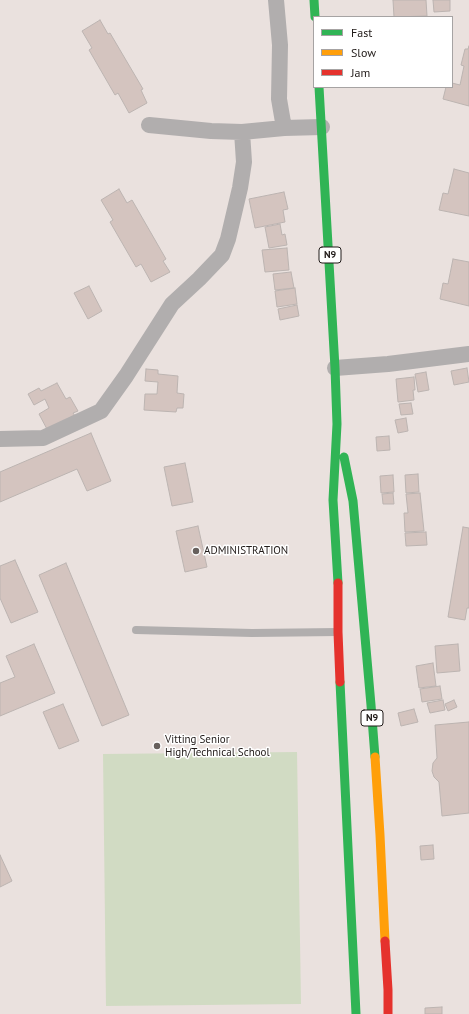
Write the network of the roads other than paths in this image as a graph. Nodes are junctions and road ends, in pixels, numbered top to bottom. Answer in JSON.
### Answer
{"nodes":[{"id":1,"x":276,"y":0,"type":"edge"},
{"id":2,"x":314,"y":0,"type":"edge"},
{"id":3,"x":315,"y":16,"type":"edge"},
{"id":4,"x":319,"y":88,"type":"edge"},
{"id":5,"x":149,"y":125,"type":"dead end"},
{"id":6,"x":322,"y":127,"type":"junction"},
{"id":7,"x":284,"y":128,"type":"junction"},
{"id":8,"x":242,"y":132,"type":"junction"},
{"id":9,"x":469,"y":354,"type":"edge"},
{"id":10,"x":336,"y":368,"type":"junction"},
{"id":11,"x":337,"y":424,"type":"junction"},
{"id":12,"x":0,"y":438,"type":"edge"},
{"id":13,"x":136,"y":630,"type":"dead end"},
{"id":14,"x":338,"y":632,"type":"junction"},
{"id":15,"x":356,"y":1014,"type":"edge"},
{"id":16,"x":388,"y":1014,"type":"edge"}],
"edges":[{"from":1,"to":7,"type":"street"},
{"from":2,"to":3,"type":"highway"},
{"from":4,"to":6,"type":"highway","number":"N9"},
{"from":5,"to":8,"type":"street"},
{"from":6,"to":7,"type":"street"},
{"from":6,"to":10,"type":"highway","number":"N9"},
{"from":7,"to":8,"type":"street"},
{"from":8,"to":12,"type":"street"},
{"from":9,"to":10,"type":"street"},
{"from":10,"to":11,"type":"highway","number":"N9"},
{"from":11,"to":14,"type":"highway","number":"N9"},
{"from":11,"to":16,"type":"highway","number":"N9"},
{"from":13,"to":14,"type":"lane"},
{"from":14,"to":15,"type":"highway","number":"N9"}]}
